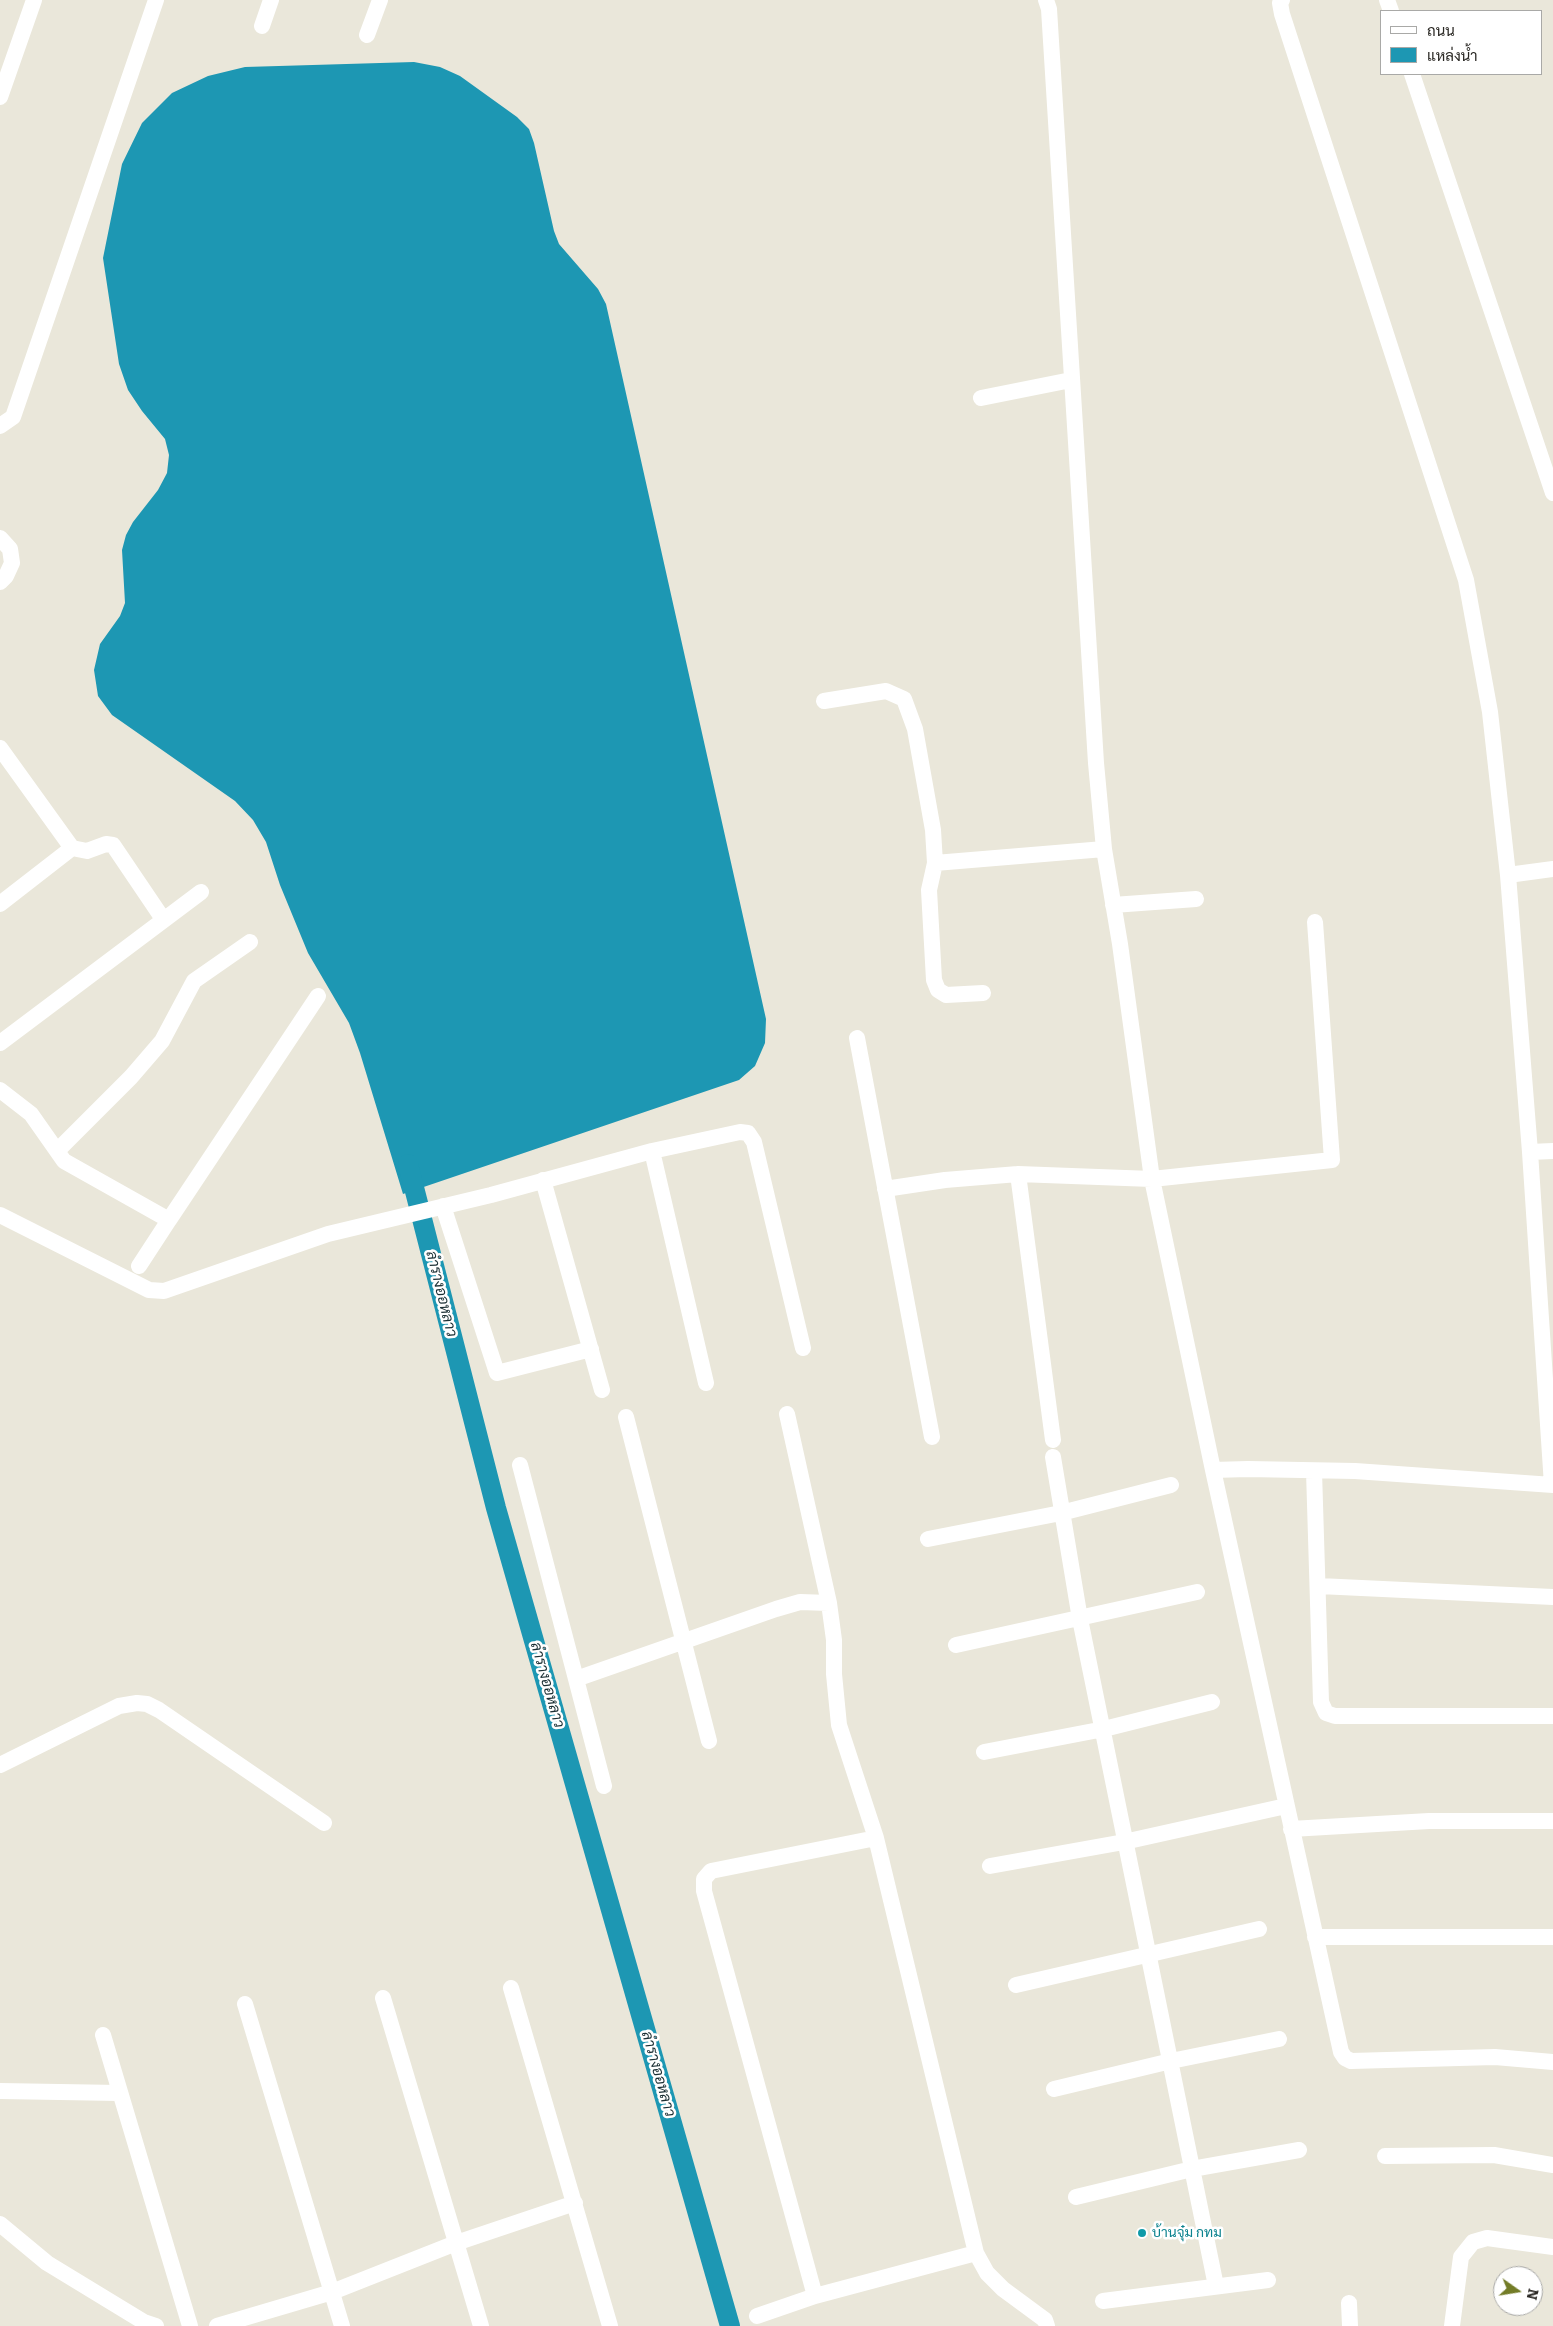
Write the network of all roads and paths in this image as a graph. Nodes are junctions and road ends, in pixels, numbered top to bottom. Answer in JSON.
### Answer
{"nodes":[{"id":1,"x":34,"y":0,"type":"edge"},
{"id":2,"x":156,"y":0,"type":"edge"},
{"id":3,"x":271,"y":0,"type":"edge"},
{"id":4,"x":380,"y":0,"type":"edge"},
{"id":5,"x":1046,"y":0,"type":"edge"},
{"id":6,"x":1282,"y":0,"type":"edge"},
{"id":7,"x":262,"y":26,"type":"dead end"},
{"id":8,"x":368,"y":35,"type":"dead end"},
{"id":9,"x":1412,"y":75,"type":"edge"},
{"id":10,"x":0,"y":97,"type":"edge"},
{"id":11,"x":1072,"y":380,"type":"junction"},
{"id":12,"x":981,"y":398,"type":"dead end"},
{"id":13,"x":0,"y":426,"type":"edge"},
{"id":14,"x":1553,"y":493,"type":"edge"},
{"id":15,"x":0,"y":538,"type":"edge"},
{"id":16,"x":0,"y":582,"type":"edge"},
{"id":17,"x":824,"y":701,"type":"dead end"},
{"id":18,"x":3,"y":758,"type":"edge"},
{"id":19,"x":72,"y":848,"type":"junction"},
{"id":20,"x":1104,"y":849,"type":"junction"},
{"id":21,"x":935,"y":863,"type":"junction"},
{"id":22,"x":1553,"y":869,"type":"edge"},
{"id":23,"x":1508,"y":875,"type":"junction"},
{"id":24,"x":201,"y":892,"type":"dead end"},
{"id":25,"x":1196,"y":899,"type":"dead end"},
{"id":26,"x":0,"y":904,"type":"edge"},
{"id":27,"x":1113,"y":905,"type":"junction"},
{"id":28,"x":163,"y":919,"type":"junction"},
{"id":29,"x":1315,"y":922,"type":"dead end"},
{"id":30,"x":250,"y":942,"type":"dead end"},
{"id":31,"x":983,"y":993,"type":"dead end"},
{"id":32,"x":318,"y":996,"type":"dead end"},
{"id":33,"x":857,"y":1038,"type":"dead end"},
{"id":34,"x":0,"y":1043,"type":"edge"},
{"id":35,"x":0,"y":1090,"type":"edge"},
{"id":36,"x":57,"y":1151,"type":"junction"},
{"id":37,"x":652,"y":1151,"type":"junction"},
{"id":38,"x":1553,"y":1151,"type":"edge"},
{"id":39,"x":1530,"y":1152,"type":"junction"},
{"id":40,"x":1018,"y":1174,"type":"junction"},
{"id":41,"x":1152,"y":1179,"type":"junction"},
{"id":42,"x":543,"y":1180,"type":"junction"},
{"id":43,"x":885,"y":1189,"type":"junction"},
{"id":44,"x":443,"y":1206,"type":"junction"},
{"id":45,"x":0,"y":1215,"type":"edge"},
{"id":46,"x":169,"y":1220,"type":"junction"},
{"id":47,"x":1545,"y":1262,"type":"edge"},
{"id":48,"x":139,"y":1266,"type":"dead end"},
{"id":49,"x":803,"y":1348,"type":"dead end"},
{"id":50,"x":591,"y":1349,"type":"junction"},
{"id":51,"x":1548,"y":1370,"type":"edge"},
{"id":52,"x":706,"y":1382,"type":"dead end"},
{"id":53,"x":602,"y":1390,"type":"dead end"},
{"id":54,"x":787,"y":1414,"type":"dead end"},
{"id":55,"x":626,"y":1417,"type":"dead end"},
{"id":56,"x":932,"y":1437,"type":"dead end"},
{"id":57,"x":1053,"y":1440,"type":"dead end"},
{"id":58,"x":1053,"y":1457,"type":"dead end"},
{"id":59,"x":520,"y":1465,"type":"dead end"},
{"id":60,"x":1213,"y":1470,"type":"junction"},
{"id":61,"x":1314,"y":1472,"type":"junction"},
{"id":62,"x":1171,"y":1485,"type":"dead end"},
{"id":63,"x":1552,"y":1485,"type":"edge"},
{"id":64,"x":1061,"y":1513,"type":"junction"},
{"id":65,"x":928,"y":1539,"type":"dead end"},
{"id":66,"x":1319,"y":1586,"type":"junction"},
{"id":67,"x":1197,"y":1592,"type":"dead end"},
{"id":68,"x":1553,"y":1597,"type":"edge"},
{"id":69,"x":829,"y":1603,"type":"junction"},
{"id":70,"x":1080,"y":1619,"type":"junction"},
{"id":71,"x":682,"y":1642,"type":"junction"},
{"id":72,"x":956,"y":1645,"type":"dead end"},
{"id":73,"x":576,"y":1679,"type":"junction"},
{"id":74,"x":1212,"y":1702,"type":"dead end"},
{"id":75,"x":1553,"y":1716,"type":"edge"},
{"id":76,"x":1104,"y":1729,"type":"junction"},
{"id":77,"x":709,"y":1741,"type":"dead end"},
{"id":78,"x":984,"y":1752,"type":"dead end"},
{"id":79,"x":0,"y":1765,"type":"edge"},
{"id":80,"x":604,"y":1786,"type":"dead end"},
{"id":81,"x":1286,"y":1806,"type":"junction"},
{"id":82,"x":1553,"y":1821,"type":"edge"},
{"id":83,"x":324,"y":1823,"type":"dead end"},
{"id":84,"x":1291,"y":1829,"type":"junction"},
{"id":85,"x":876,"y":1838,"type":"junction"},
{"id":86,"x":1124,"y":1842,"type":"junction"},
{"id":87,"x":990,"y":1866,"type":"dead end"},
{"id":88,"x":1259,"y":1929,"type":"dead end"},
{"id":89,"x":1315,"y":1937,"type":"junction"},
{"id":90,"x":1553,"y":1937,"type":"edge"},
{"id":91,"x":1147,"y":1955,"type":"junction"},
{"id":92,"x":1016,"y":1985,"type":"dead end"},
{"id":93,"x":511,"y":1988,"type":"dead end"},
{"id":94,"x":383,"y":1998,"type":"dead end"},
{"id":95,"x":245,"y":2004,"type":"dead end"},
{"id":96,"x":103,"y":2035,"type":"dead end"},
{"id":97,"x":1279,"y":2039,"type":"dead end"},
{"id":98,"x":1171,"y":2061,"type":"junction"},
{"id":99,"x":1553,"y":2062,"type":"edge"},
{"id":100,"x":1054,"y":2089,"type":"dead end"},
{"id":101,"x":0,"y":2091,"type":"edge"},
{"id":102,"x":120,"y":2093,"type":"junction"},
{"id":103,"x":1299,"y":2150,"type":"dead end"},
{"id":104,"x":1385,"y":2156,"type":"dead end"},
{"id":105,"x":1553,"y":2165,"type":"edge"},
{"id":106,"x":1192,"y":2169,"type":"junction"},
{"id":107,"x":1076,"y":2197,"type":"dead end"},
{"id":108,"x":575,"y":2203,"type":"junction"},
{"id":109,"x":0,"y":2224,"type":"edge"},
{"id":110,"x":456,"y":2243,"type":"junction"},
{"id":111,"x":1553,"y":2247,"type":"edge"},
{"id":112,"x":976,"y":2253,"type":"junction"},
{"id":113,"x":1268,"y":2280,"type":"dead end"},
{"id":114,"x":1216,"y":2286,"type":"junction"},
{"id":115,"x":332,"y":2292,"type":"junction"},
{"id":116,"x":815,"y":2296,"type":"junction"},
{"id":117,"x":1103,"y":2301,"type":"dead end"},
{"id":118,"x":1349,"y":2303,"type":"dead end"},
{"id":119,"x":757,"y":2316,"type":"dead end"},
{"id":120,"x":156,"y":2326,"type":"edge"},
{"id":121,"x":190,"y":2326,"type":"edge"},
{"id":122,"x":217,"y":2326,"type":"edge"},
{"id":123,"x":342,"y":2326,"type":"edge"},
{"id":124,"x":481,"y":2326,"type":"edge"},
{"id":125,"x":610,"y":2326,"type":"edge"},
{"id":126,"x":1047,"y":2326,"type":"edge"},
{"id":127,"x":1350,"y":2326,"type":"edge"},
{"id":128,"x":1452,"y":2326,"type":"edge"}],
"edges":[{"from":1,"to":10,"type":"street"},
{"from":2,"to":13,"type":"street"},
{"from":3,"to":7,"type":"street"},
{"from":4,"to":8,"type":"street"},
{"from":5,"to":11,"type":"street"},
{"from":6,"to":23,"type":"street"},
{"from":9,"to":14,"type":"street"},
{"from":11,"to":12,"type":"street"},
{"from":11,"to":20,"type":"street"},
{"from":15,"to":16,"type":"street"},
{"from":17,"to":21,"type":"street"},
{"from":18,"to":19,"type":"street"},
{"from":19,"to":26,"type":"street"},
{"from":19,"to":28,"type":"street"},
{"from":20,"to":21,"type":"street"},
{"from":20,"to":27,"type":"street"},
{"from":21,"to":31,"type":"street"},
{"from":22,"to":23,"type":"street"},
{"from":23,"to":39,"type":"street"},
{"from":24,"to":28,"type":"street"},
{"from":25,"to":27,"type":"street"},
{"from":27,"to":41,"type":"street"},
{"from":28,"to":34,"type":"street"},
{"from":29,"to":41,"type":"street"},
{"from":30,"to":36,"type":"street"},
{"from":32,"to":46,"type":"street"},
{"from":33,"to":43,"type":"street"},
{"from":35,"to":36,"type":"street"},
{"from":36,"to":46,"type":"street"},
{"from":37,"to":42,"type":"street"},
{"from":37,"to":49,"type":"street"},
{"from":37,"to":52,"type":"street"},
{"from":38,"to":39,"type":"street"},
{"from":39,"to":47,"type":"street"},
{"from":40,"to":41,"type":"street"},
{"from":40,"to":43,"type":"street"},
{"from":40,"to":57,"type":"street"},
{"from":41,"to":60,"type":"street"},
{"from":42,"to":44,"type":"street"},
{"from":42,"to":50,"type":"street"},
{"from":43,"to":56,"type":"street"},
{"from":44,"to":45,"type":"street"},
{"from":44,"to":50,"type":"street"},
{"from":46,"to":48,"type":"street"},
{"from":47,"to":51,"type":"street"},
{"from":50,"to":53,"type":"street"},
{"from":51,"to":63,"type":"street"},
{"from":54,"to":69,"type":"street"},
{"from":55,"to":71,"type":"street"},
{"from":58,"to":64,"type":"street"},
{"from":59,"to":73,"type":"street"},
{"from":60,"to":61,"type":"street"},
{"from":60,"to":81,"type":"street"},
{"from":61,"to":63,"type":"street"},
{"from":61,"to":66,"type":"street"},
{"from":62,"to":64,"type":"street"},
{"from":64,"to":65,"type":"street"},
{"from":64,"to":70,"type":"street"},
{"from":66,"to":68,"type":"street"},
{"from":66,"to":75,"type":"street"},
{"from":67,"to":70,"type":"street"},
{"from":69,"to":71,"type":"street"},
{"from":69,"to":85,"type":"street"},
{"from":70,"to":72,"type":"street"},
{"from":70,"to":76,"type":"street"},
{"from":71,"to":73,"type":"street"},
{"from":71,"to":77,"type":"street"},
{"from":73,"to":80,"type":"street"},
{"from":74,"to":76,"type":"street"},
{"from":76,"to":78,"type":"street"},
{"from":76,"to":86,"type":"street"},
{"from":79,"to":83,"type":"street"},
{"from":81,"to":84,"type":"street"},
{"from":81,"to":86,"type":"street"},
{"from":82,"to":84,"type":"street"},
{"from":84,"to":89,"type":"street"},
{"from":85,"to":112,"type":"street"},
{"from":85,"to":116,"type":"street"},
{"from":86,"to":87,"type":"street"},
{"from":86,"to":91,"type":"street"},
{"from":88,"to":91,"type":"street"},
{"from":89,"to":90,"type":"street"},
{"from":89,"to":99,"type":"street"},
{"from":91,"to":92,"type":"street"},
{"from":91,"to":98,"type":"street"},
{"from":93,"to":108,"type":"street"},
{"from":94,"to":110,"type":"street"},
{"from":95,"to":115,"type":"street"},
{"from":96,"to":102,"type":"street"},
{"from":97,"to":98,"type":"street"},
{"from":98,"to":100,"type":"street"},
{"from":98,"to":106,"type":"street"},
{"from":101,"to":102,"type":"street"},
{"from":102,"to":121,"type":"street"},
{"from":103,"to":106,"type":"street"},
{"from":104,"to":105,"type":"street"},
{"from":106,"to":107,"type":"street"},
{"from":106,"to":114,"type":"street"},
{"from":108,"to":110,"type":"street"},
{"from":108,"to":125,"type":"street"},
{"from":109,"to":120,"type":"street"},
{"from":110,"to":115,"type":"street"},
{"from":110,"to":124,"type":"street"},
{"from":111,"to":128,"type":"street"},
{"from":112,"to":116,"type":"street"},
{"from":112,"to":126,"type":"street"},
{"from":113,"to":114,"type":"street"},
{"from":114,"to":117,"type":"street"},
{"from":115,"to":122,"type":"street"},
{"from":115,"to":123,"type":"street"},
{"from":116,"to":119,"type":"street"},
{"from":118,"to":127,"type":"street"}]}
